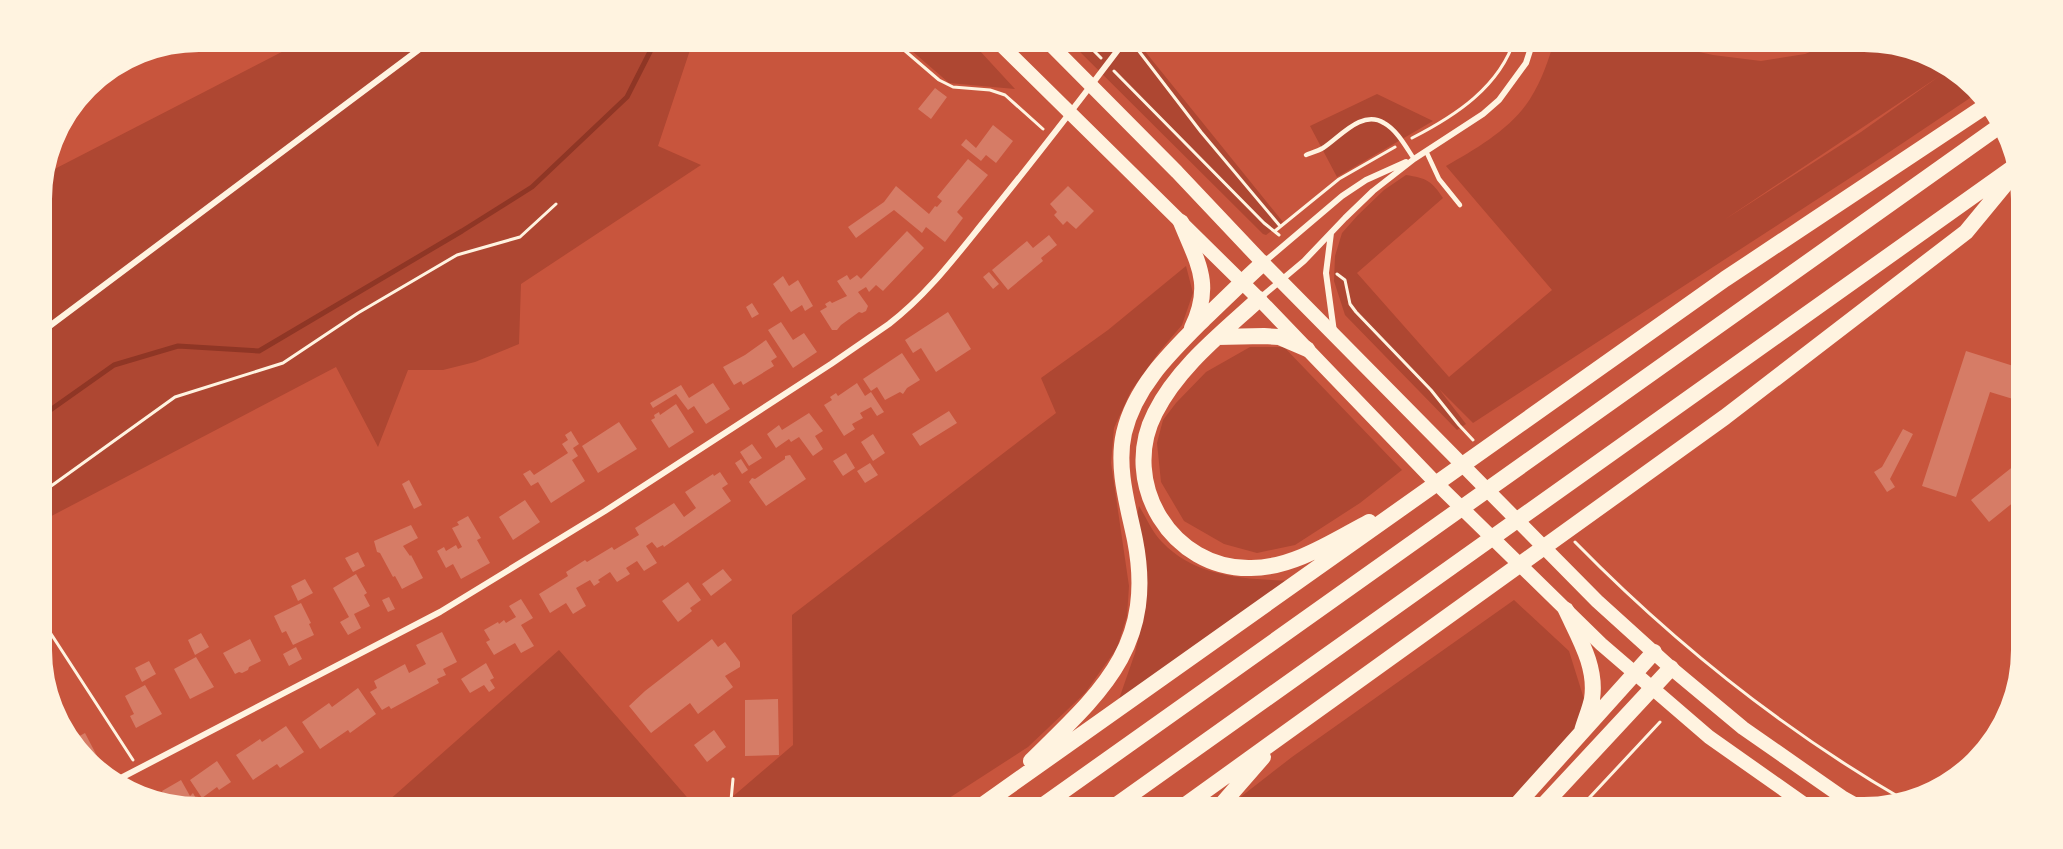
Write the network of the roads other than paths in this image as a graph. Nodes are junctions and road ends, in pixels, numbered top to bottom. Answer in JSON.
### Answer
{"nodes":[{"id":1,"x":421,"y":48,"type":"edge"},
{"id":2,"x":1004,"y":48,"type":"edge"},
{"id":3,"x":1055,"y":48,"type":"edge"},
{"id":4,"x":1123,"y":48,"type":"edge"},
{"id":5,"x":1531,"y":48,"type":"edge"},
{"id":6,"x":1984,"y":107,"type":"edge"},
{"id":7,"x":1997,"y":128,"type":"edge"},
{"id":8,"x":1426,"y":152,"type":"junction"},
{"id":9,"x":1305,"y":155,"type":"dead end"},
{"id":10,"x":1414,"y":159,"type":"junction"},
{"id":11,"x":2012,"y":170,"type":"edge"},
{"id":12,"x":2013,"y":173,"type":"edge"},
{"id":13,"x":1460,"y":205,"type":"dead end"},
{"id":14,"x":1181,"y":222,"type":"junction"},
{"id":15,"x":1331,"y":233,"type":"junction"},
{"id":16,"x":1263,"y":263,"type":"junction"},
{"id":17,"x":1280,"y":280,"type":"junction"},
{"id":18,"x":1242,"y":282,"type":"junction"},
{"id":19,"x":1259,"y":299,"type":"junction"},
{"id":20,"x":48,"y":327,"type":"edge"},
{"id":21,"x":1189,"y":334,"type":"junction"},
{"id":22,"x":1335,"y":335,"type":"junction"},
{"id":23,"x":1217,"y":337,"type":"junction"},
{"id":24,"x":1307,"y":350,"type":"junction"},
{"id":25,"x":1394,"y":512,"type":"junction"},
{"id":26,"x":1566,"y":610,"type":"junction"},
{"id":27,"x":1654,"y":652,"type":"junction"},
{"id":28,"x":1671,"y":668,"type":"junction"},
{"id":29,"x":1634,"y":675,"type":"junction"},
{"id":30,"x":1651,"y":689,"type":"junction"},
{"id":31,"x":1580,"y":737,"type":"junction"},
{"id":32,"x":1280,"y":738,"type":"junction"},
{"id":33,"x":120,"y":779,"type":"edge"},
{"id":34,"x":997,"y":796,"type":"junction"},
{"id":35,"x":989,"y":801,"type":"edge"},
{"id":36,"x":1049,"y":801,"type":"edge"},
{"id":37,"x":1122,"y":801,"type":"edge"},
{"id":38,"x":1191,"y":801,"type":"edge"},
{"id":39,"x":1224,"y":801,"type":"edge"},
{"id":40,"x":1520,"y":801,"type":"edge"},
{"id":41,"x":1547,"y":801,"type":"edge"},
{"id":42,"x":1799,"y":801,"type":"edge"},
{"id":43,"x":1849,"y":801,"type":"edge"}],
"edges":[{"from":1,"to":20,"type":"street"},
{"from":2,"to":14,"type":"main road"},
{"from":3,"to":16,"type":"main road"},
{"from":4,"to":33,"type":"street"},
{"from":5,"to":8,"type":"street"},
{"from":6,"to":25,"type":"highway"},
{"from":7,"to":36,"type":"highway"},
{"from":8,"to":10,"type":"street"},
{"from":8,"to":13,"type":"lane"},
{"from":9,"to":10,"type":"lane"},
{"from":10,"to":15,"type":"street"},
{"from":10,"to":16,"type":"street"},
{"from":11,"to":37,"type":"highway"},
{"from":12,"to":32,"type":"highway"},
{"from":14,"to":18,"type":"main road"},
{"from":14,"to":21,"type":"highway"},
{"from":15,"to":17,"type":"street"},
{"from":15,"to":22,"type":"street"},
{"from":16,"to":17,"type":"main road"},
{"from":16,"to":18,"type":"highway"},
{"from":17,"to":19,"type":"street"},
{"from":17,"to":22,"type":"main road"},
{"from":18,"to":19,"type":"main road"},
{"from":18,"to":21,"type":"highway"},
{"from":19,"to":23,"type":"highway"},
{"from":19,"to":24,"type":"main road"},
{"from":21,"to":34,"type":"highway"},
{"from":22,"to":27,"type":"main road"},
{"from":23,"to":24,"type":"highway"},
{"from":23,"to":25,"type":"highway"},
{"from":24,"to":26,"type":"main road"},
{"from":25,"to":34,"type":"highway"},
{"from":26,"to":29,"type":"main road"},
{"from":26,"to":31,"type":"highway"},
{"from":27,"to":28,"type":"main road"},
{"from":27,"to":29,"type":"highway"},
{"from":28,"to":30,"type":"highway"},
{"from":28,"to":43,"type":"main road"},
{"from":29,"to":30,"type":"main road"},
{"from":29,"to":31,"type":"highway"},
{"from":30,"to":41,"type":"highway"},
{"from":30,"to":42,"type":"main road"},
{"from":31,"to":40,"type":"highway"},
{"from":32,"to":38,"type":"highway"},
{"from":32,"to":39,"type":"highway"},
{"from":34,"to":35,"type":"highway"}]}
